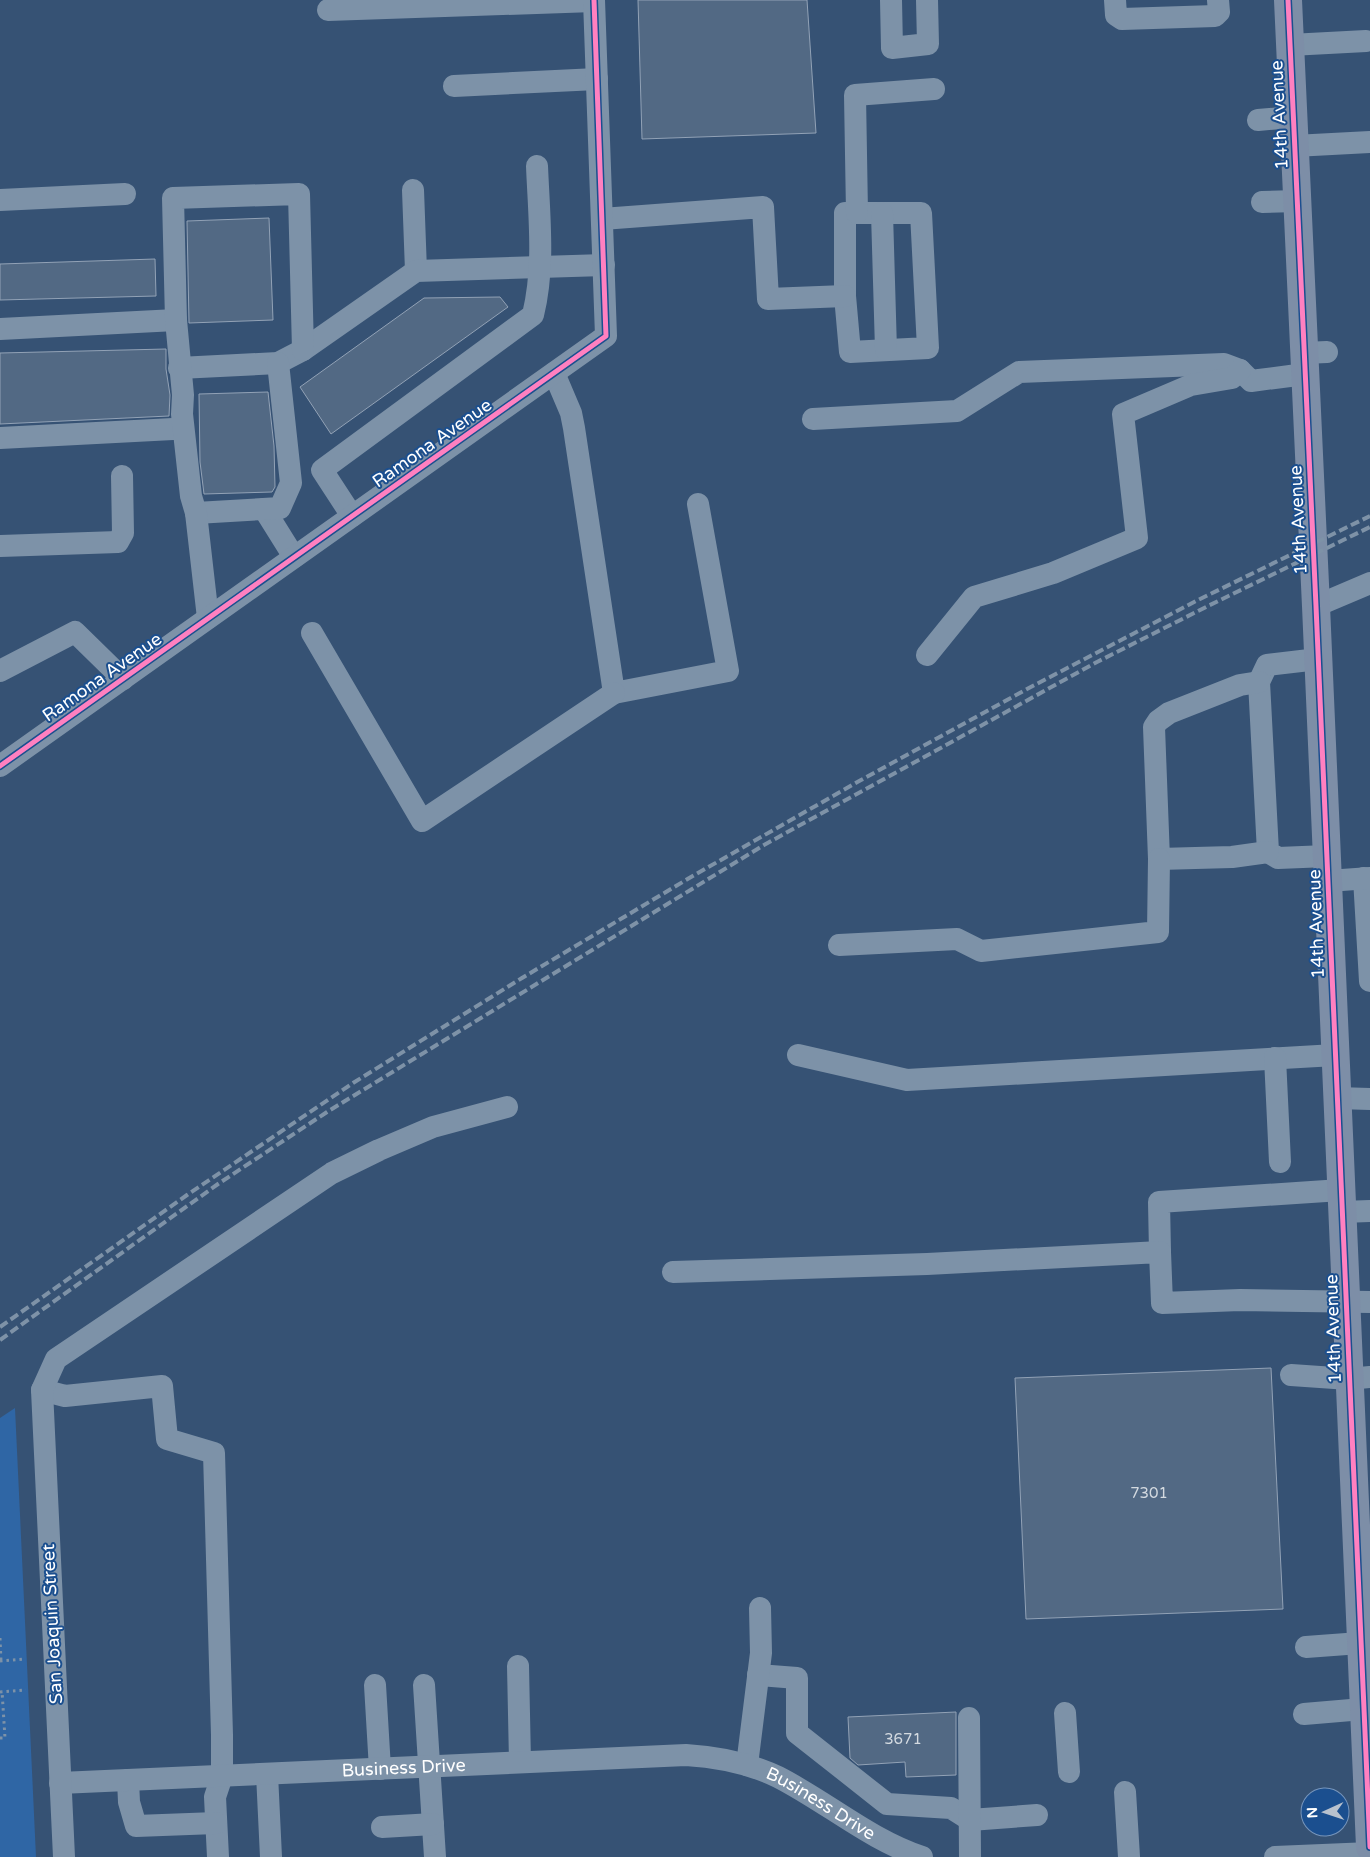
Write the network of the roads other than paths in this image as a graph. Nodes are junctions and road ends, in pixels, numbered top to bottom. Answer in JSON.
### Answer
{"nodes":[{"id":1,"x":891,"y":0,"type":"edge"},
{"id":2,"x":927,"y":0,"type":"edge"},
{"id":3,"x":1115,"y":0,"type":"edge"},
{"id":4,"x":1218,"y":0,"type":"edge"},
{"id":5,"x":1288,"y":0,"type":"edge"},
{"id":6,"x":594,"y":1,"type":"edge"},
{"id":7,"x":415,"y":4,"type":"edge"},
{"id":8,"x":328,"y":10,"type":"dead end"},
{"id":9,"x":1366,"y":41,"type":"dead end"},
{"id":10,"x":1290,"y":45,"type":"junction"},
{"id":11,"x":597,"y":79,"type":"junction"},
{"id":12,"x":454,"y":86,"type":"dead end"},
{"id":13,"x":934,"y":90,"type":"dead end"},
{"id":14,"x":1297,"y":101,"type":"junction"},
{"id":15,"x":1258,"y":120,"type":"dead end"},
{"id":16,"x":1370,"y":142,"type":"edge"},
{"id":17,"x":1294,"y":146,"type":"junction"},
{"id":18,"x":537,"y":166,"type":"dead end"},
{"id":19,"x":413,"y":190,"type":"dead end"},
{"id":20,"x":125,"y":194,"type":"dead end"},
{"id":21,"x":0,"y":200,"type":"edge"},
{"id":22,"x":1297,"y":201,"type":"junction"},
{"id":23,"x":1262,"y":202,"type":"dead end"},
{"id":24,"x":857,"y":213,"type":"junction"},
{"id":25,"x":882,"y":214,"type":"junction"},
{"id":26,"x":602,"y":219,"type":"junction"},
{"id":27,"x":604,"y":265,"type":"junction"},
{"id":28,"x":541,"y":267,"type":"junction"},
{"id":29,"x":416,"y":271,"type":"junction"},
{"id":30,"x":845,"y":296,"type":"junction"},
{"id":31,"x":176,"y":320,"type":"junction"},
{"id":32,"x":0,"y":330,"type":"edge"},
{"id":33,"x":303,"y":350,"type":"junction"},
{"id":34,"x":886,"y":350,"type":"junction"},
{"id":35,"x":1312,"y":360,"type":"junction"},
{"id":36,"x":278,"y":363,"type":"junction"},
{"id":37,"x":179,"y":368,"type":"junction"},
{"id":38,"x":1240,"y":370,"type":"junction"},
{"id":39,"x":554,"y":373,"type":"junction"},
{"id":40,"x":814,"y":419,"type":"dead end"},
{"id":41,"x":173,"y":429,"type":"dead end"},
{"id":42,"x":0,"y":438,"type":"edge"},
{"id":43,"x":122,"y":476,"type":"dead end"},
{"id":44,"x":698,"y":504,"type":"dead end"},
{"id":45,"x":264,"y":509,"type":"junction"},
{"id":46,"x":196,"y":513,"type":"junction"},
{"id":47,"x":352,"y":516,"type":"junction"},
{"id":48,"x":0,"y":546,"type":"edge"},
{"id":49,"x":294,"y":557,"type":"junction"},
{"id":50,"x":1370,"y":583,"type":"edge"},
{"id":51,"x":1316,"y":606,"type":"junction"},
{"id":52,"x":208,"y":618,"type":"junction"},
{"id":53,"x":312,"y":633,"type":"dead end"},
{"id":54,"x":927,"y":655,"type":"dead end"},
{"id":55,"x":1318,"y":659,"type":"junction"},
{"id":56,"x":0,"y":671,"type":"edge"},
{"id":57,"x":123,"y":679,"type":"junction"},
{"id":58,"x":1259,"y":682,"type":"junction"},
{"id":59,"x":614,"y":693,"type":"junction"},
{"id":60,"x":0,"y":766,"type":"edge"},
{"id":61,"x":1268,"y":852,"type":"junction"},
{"id":62,"x":1159,"y":859,"type":"junction"},
{"id":63,"x":1327,"y":868,"type":"junction"},
{"id":64,"x":1367,"y":878,"type":"edge"},
{"id":65,"x":839,"y":945,"type":"dead end"},
{"id":66,"x":1370,"y":981,"type":"edge"},
{"id":67,"x":798,"y":1055,"type":"dead end"},
{"id":68,"x":1335,"y":1055,"type":"junction"},
{"id":69,"x":1275,"y":1058,"type":"junction"},
{"id":70,"x":1337,"y":1098,"type":"junction"},
{"id":71,"x":1370,"y":1099,"type":"edge"},
{"id":72,"x":508,"y":1107,"type":"dead end"},
{"id":73,"x":1280,"y":1162,"type":"dead end"},
{"id":74,"x":1341,"y":1201,"type":"junction"},
{"id":75,"x":1370,"y":1211,"type":"edge"},
{"id":76,"x":1160,"y":1252,"type":"junction"},
{"id":77,"x":673,"y":1272,"type":"dead end"},
{"id":78,"x":1358,"y":1302,"type":"edge"},
{"id":79,"x":1291,"y":1375,"type":"dead end"},
{"id":80,"x":1360,"y":1378,"type":"edge"},
{"id":81,"x":42,"y":1390,"type":"junction"},
{"id":82,"x":1362,"y":1506,"type":"edge"},
{"id":83,"x":760,"y":1608,"type":"dead end"},
{"id":84,"x":1360,"y":1643,"type":"junction"},
{"id":85,"x":1306,"y":1646,"type":"dead end"},
{"id":86,"x":518,"y":1666,"type":"dead end"},
{"id":87,"x":758,"y":1676,"type":"junction"},
{"id":88,"x":375,"y":1685,"type":"dead end"},
{"id":89,"x":424,"y":1685,"type":"dead end"},
{"id":90,"x":1363,"y":1709,"type":"junction"},
{"id":91,"x":1065,"y":1713,"type":"dead end"},
{"id":92,"x":1304,"y":1714,"type":"dead end"},
{"id":93,"x":969,"y":1718,"type":"dead end"},
{"id":94,"x":1367,"y":1739,"type":"edge"},
{"id":95,"x":520,"y":1762,"type":"junction"},
{"id":96,"x":747,"y":1765,"type":"junction"},
{"id":97,"x":430,"y":1766,"type":"junction"},
{"id":98,"x":380,"y":1769,"type":"junction"},
{"id":99,"x":1069,"y":1772,"type":"dead end"},
{"id":100,"x":267,"y":1774,"type":"junction"},
{"id":101,"x":222,"y":1776,"type":"junction"},
{"id":102,"x":128,"y":1780,"type":"junction"},
{"id":103,"x":60,"y":1783,"type":"junction"},
{"id":104,"x":1126,"y":1792,"type":"dead end"},
{"id":105,"x":887,"y":1804,"type":"junction"},
{"id":106,"x":1037,"y":1815,"type":"dead end"},
{"id":107,"x":970,"y":1820,"type":"junction"},
{"id":108,"x":216,"y":1823,"type":"junction"},
{"id":109,"x":433,"y":1824,"type":"junction"},
{"id":110,"x":382,"y":1827,"type":"dead end"},
{"id":111,"x":872,"y":1833,"type":"junction"},
{"id":112,"x":1370,"y":1848,"type":"edge"},
{"id":113,"x":1370,"y":1853,"type":"edge"},
{"id":114,"x":915,"y":1856,"type":"edge"},
{"id":115,"x":64,"y":1857,"type":"edge"},
{"id":116,"x":218,"y":1857,"type":"edge"},
{"id":117,"x":271,"y":1857,"type":"edge"},
{"id":118,"x":435,"y":1857,"type":"edge"},
{"id":119,"x":970,"y":1857,"type":"edge"},
{"id":120,"x":1129,"y":1857,"type":"edge"},
{"id":121,"x":1275,"y":1857,"type":"edge"}],
"edges":[{"from":1,"to":2,"type":"street"},
{"from":3,"to":4,"type":"street"},
{"from":5,"to":10,"type":"main road","name":"14th Avenue"},
{"from":6,"to":7,"type":"street"},
{"from":6,"to":11,"type":"street","name":"Ramona Avenue"},
{"from":7,"to":8,"type":"street"},
{"from":9,"to":10,"type":"street"},
{"from":10,"to":14,"type":"main road","name":"14th Avenue"},
{"from":11,"to":12,"type":"street"},
{"from":11,"to":26,"type":"street","name":"Ramona Avenue"},
{"from":13,"to":24,"type":"street"},
{"from":14,"to":15,"type":"street"},
{"from":14,"to":17,"type":"main road","name":"14th Avenue"},
{"from":16,"to":17,"type":"street"},
{"from":17,"to":22,"type":"main road","name":"14th Avenue"},
{"from":18,"to":28,"type":"street"},
{"from":19,"to":29,"type":"street"},
{"from":20,"to":21,"type":"street"},
{"from":22,"to":23,"type":"street"},
{"from":22,"to":35,"type":"main road","name":"14th Avenue"},
{"from":24,"to":25,"type":"street"},
{"from":24,"to":30,"type":"street"},
{"from":25,"to":34,"type":"street"},
{"from":25,"to":34,"type":"street"},
{"from":26,"to":27,"type":"street","name":"Ramona Avenue"},
{"from":26,"to":30,"type":"street"},
{"from":27,"to":28,"type":"street"},
{"from":27,"to":39,"type":"street","name":"Ramona Avenue"},
{"from":28,"to":29,"type":"street"},
{"from":28,"to":47,"type":"street"},
{"from":29,"to":33,"type":"street"},
{"from":30,"to":34,"type":"street"},
{"from":31,"to":32,"type":"street"},
{"from":31,"to":33,"type":"street"},
{"from":31,"to":37,"type":"street"},
{"from":33,"to":36,"type":"street"},
{"from":35,"to":38,"type":"street"},
{"from":35,"to":51,"type":"main road","name":"14th Avenue"},
{"from":36,"to":37,"type":"street"},
{"from":36,"to":45,"type":"street"},
{"from":37,"to":46,"type":"street"},
{"from":38,"to":40,"type":"street"},
{"from":38,"to":54,"type":"street"},
{"from":39,"to":47,"type":"street","name":"Ramona Avenue"},
{"from":39,"to":59,"type":"street"},
{"from":41,"to":42,"type":"street"},
{"from":43,"to":48,"type":"street"},
{"from":44,"to":59,"type":"street"},
{"from":45,"to":46,"type":"street"},
{"from":45,"to":49,"type":"street"},
{"from":46,"to":52,"type":"street"},
{"from":47,"to":49,"type":"street","name":"Ramona Avenue"},
{"from":49,"to":52,"type":"street","name":"Ramona Avenue"},
{"from":50,"to":51,"type":"street"},
{"from":51,"to":55,"type":"main road","name":"14th Avenue"},
{"from":52,"to":57,"type":"street","name":"Ramona Avenue"},
{"from":53,"to":59,"type":"street"},
{"from":55,"to":58,"type":"street"},
{"from":55,"to":63,"type":"main road","name":"14th Avenue"},
{"from":56,"to":57,"type":"street"},
{"from":57,"to":60,"type":"street","name":"Ramona Avenue"},
{"from":58,"to":61,"type":"street"},
{"from":58,"to":62,"type":"street"},
{"from":61,"to":62,"type":"street"},
{"from":61,"to":63,"type":"street"},
{"from":62,"to":65,"type":"street"},
{"from":63,"to":64,"type":"street"},
{"from":63,"to":68,"type":"main road","name":"14th Avenue"},
{"from":64,"to":66,"type":"street"},
{"from":67,"to":69,"type":"street"},
{"from":68,"to":69,"type":"street"},
{"from":68,"to":70,"type":"main road","name":"14th Avenue"},
{"from":69,"to":73,"type":"street"},
{"from":70,"to":71,"type":"street"},
{"from":70,"to":74,"type":"main road","name":"14th Avenue"},
{"from":72,"to":81,"type":"street"},
{"from":74,"to":75,"type":"street"},
{"from":74,"to":76,"type":"street"},
{"from":74,"to":78,"type":"main road","name":"14th Avenue"},
{"from":76,"to":77,"type":"street"},
{"from":76,"to":78,"type":"street"},
{"from":78,"to":80,"type":"main road","name":"14th Avenue"},
{"from":79,"to":80,"type":"street"},
{"from":80,"to":82,"type":"main road","name":"14th Avenue"},
{"from":81,"to":101,"type":"street"},
{"from":81,"to":103,"type":"street","name":"San Joaquin Street"},
{"from":82,"to":84,"type":"main road","name":"14th Avenue"},
{"from":83,"to":87,"type":"street","name":"Business Drive"},
{"from":84,"to":85,"type":"street"},
{"from":84,"to":90,"type":"main road","name":"14th Avenue"},
{"from":86,"to":95,"type":"street"},
{"from":87,"to":96,"type":"street","name":"Business Drive"},
{"from":87,"to":105,"type":"street"},
{"from":88,"to":98,"type":"street"},
{"from":89,"to":97,"type":"street"},
{"from":90,"to":92,"type":"street"},
{"from":90,"to":94,"type":"main road","name":"14th Avenue"},
{"from":91,"to":99,"type":"street"},
{"from":93,"to":107,"type":"street"},
{"from":94,"to":112,"type":"main road","name":"14th Avenue"},
{"from":95,"to":96,"type":"street","name":"Business Drive"},
{"from":95,"to":97,"type":"street","name":"Business Drive"},
{"from":96,"to":111,"type":"street","name":"Business Drive"},
{"from":97,"to":98,"type":"street","name":"Business Drive"},
{"from":97,"to":109,"type":"street"},
{"from":98,"to":100,"type":"street","name":"Business Drive"},
{"from":100,"to":101,"type":"street","name":"Business Drive"},
{"from":100,"to":117,"type":"street"},
{"from":101,"to":102,"type":"street","name":"Business Drive"},
{"from":101,"to":108,"type":"street"},
{"from":102,"to":103,"type":"street","name":"Business Drive"},
{"from":102,"to":108,"type":"street"},
{"from":103,"to":115,"type":"street","name":"San Joaquin Street"},
{"from":104,"to":120,"type":"street"},
{"from":105,"to":107,"type":"street"},
{"from":105,"to":111,"type":"street"},
{"from":106,"to":107,"type":"street"},
{"from":107,"to":119,"type":"street"},
{"from":108,"to":116,"type":"street"},
{"from":109,"to":110,"type":"street"},
{"from":109,"to":118,"type":"street"},
{"from":111,"to":114,"type":"street","name":"Business Drive"},
{"from":113,"to":121,"type":"street"}]}
